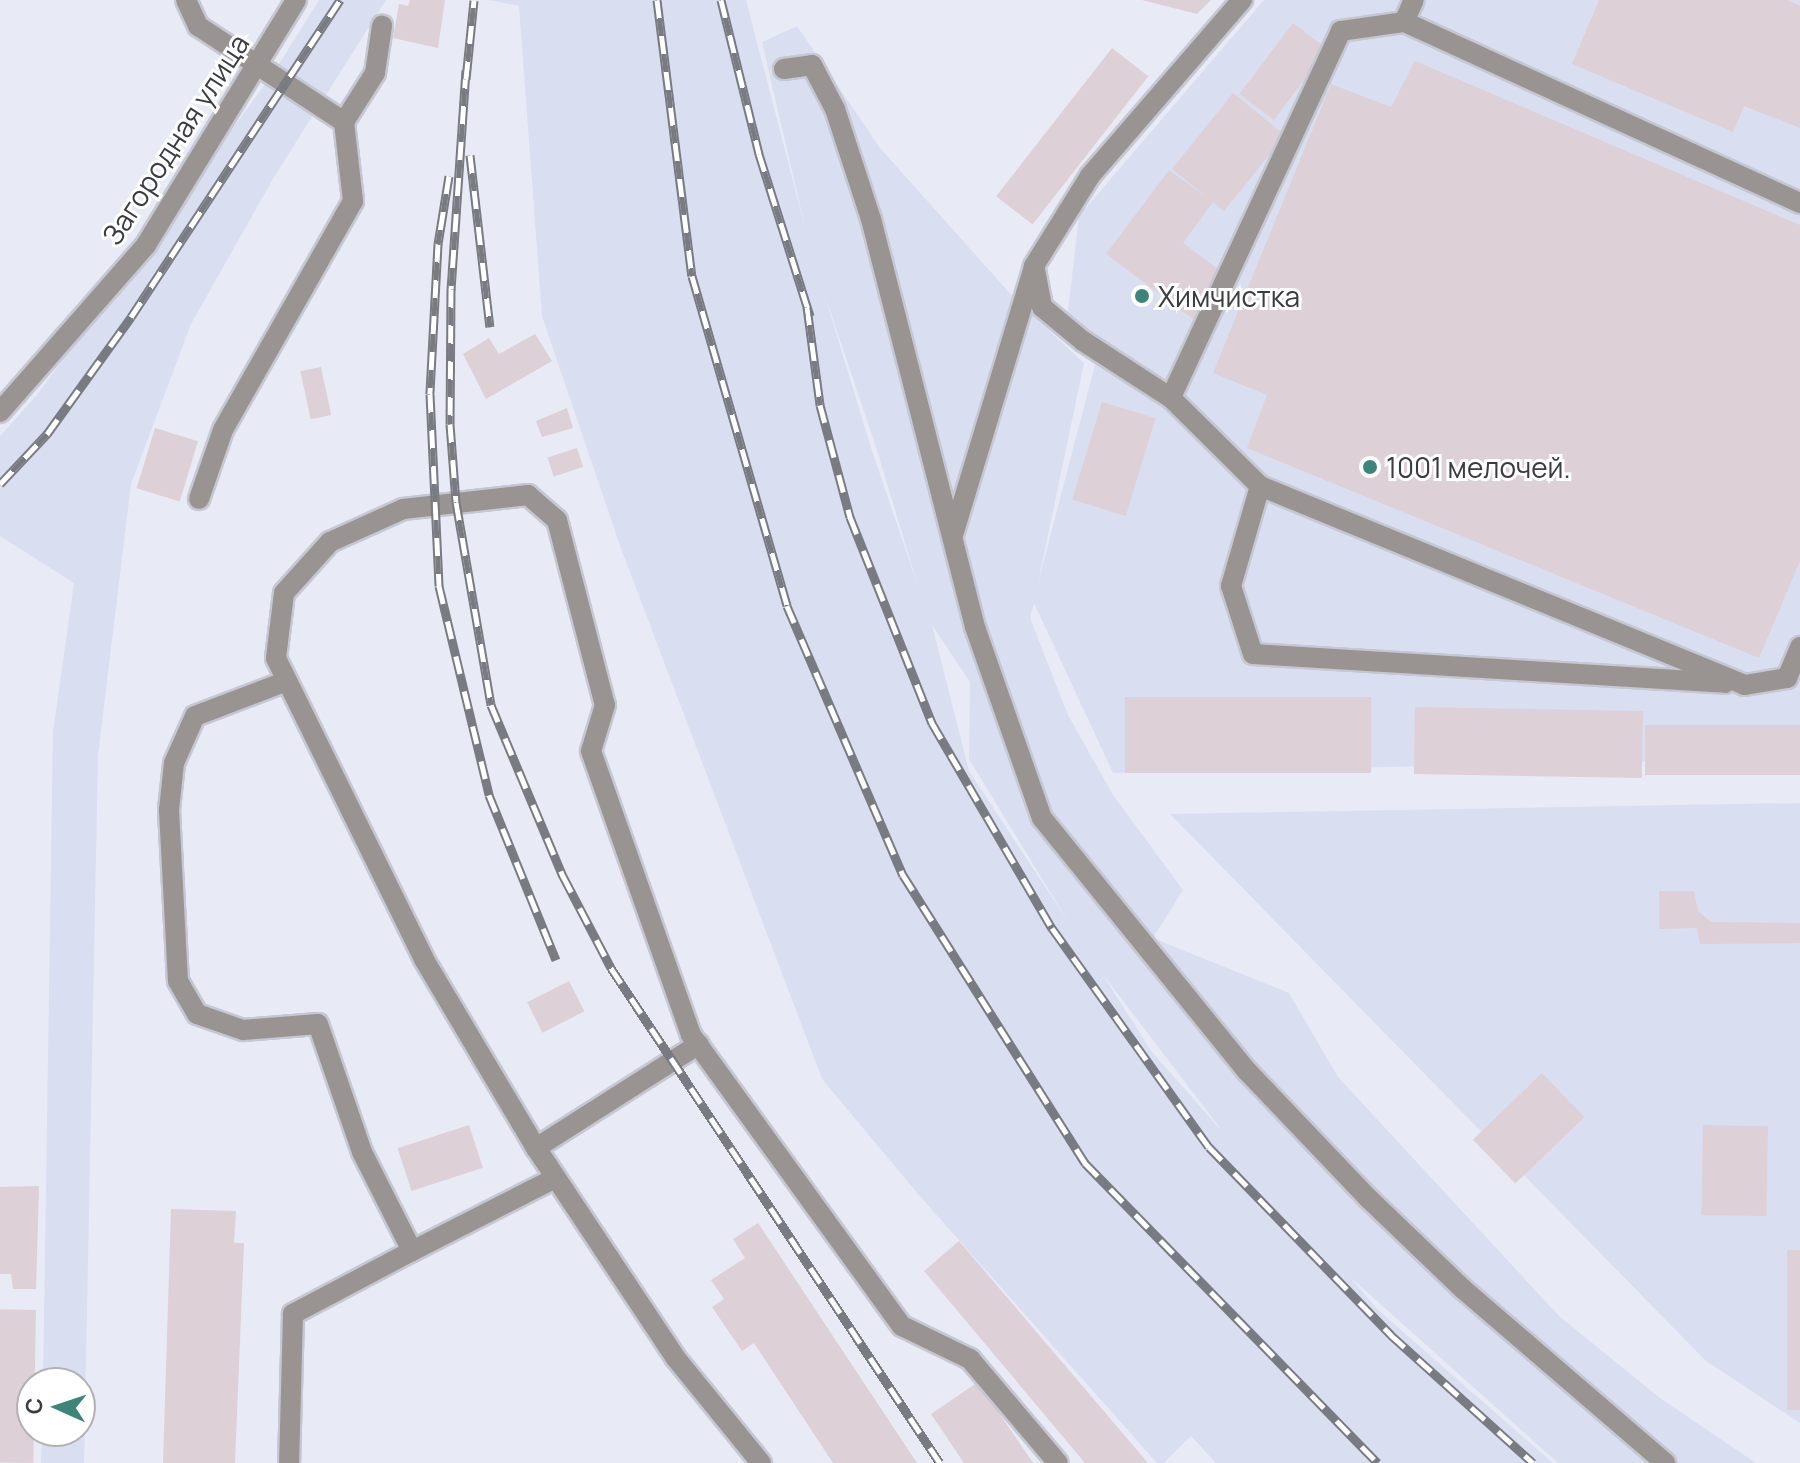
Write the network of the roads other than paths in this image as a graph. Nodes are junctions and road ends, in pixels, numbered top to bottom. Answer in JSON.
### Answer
{"nodes":[{"id":1,"x":186,"y":0,"type":"edge"},
{"id":2,"x":296,"y":0,"type":"edge"},
{"id":3,"x":1242,"y":0,"type":"edge"},
{"id":4,"x":1414,"y":0,"type":"edge"},
{"id":5,"x":1404,"y":22,"type":"junction"},
{"id":6,"x":382,"y":26,"type":"dead end"},
{"id":7,"x":258,"y":61,"type":"junction"},
{"id":8,"x":784,"y":69,"type":"dead end"},
{"id":9,"x":344,"y":122,"type":"junction"},
{"id":10,"x":1800,"y":203,"type":"edge"},
{"id":11,"x":1034,"y":266,"type":"junction"},
{"id":12,"x":1171,"y":398,"type":"junction"},
{"id":13,"x":0,"y":412,"type":"edge"},
{"id":14,"x":1260,"y":486,"type":"junction"},
{"id":15,"x":199,"y":499,"type":"dead end"},
{"id":16,"x":953,"y":537,"type":"junction"},
{"id":17,"x":1800,"y":647,"type":"edge"},
{"id":18,"x":287,"y":681,"type":"junction"},
{"id":19,"x":1745,"y":685,"type":"junction"},
{"id":20,"x":699,"y":1044,"type":"junction"},
{"id":21,"x":536,"y":1148,"type":"junction"},
{"id":22,"x":555,"y":1178,"type":"junction"},
{"id":23,"x":412,"y":1251,"type":"junction"},
{"id":24,"x":289,"y":1463,"type":"edge"},
{"id":25,"x":761,"y":1463,"type":"edge"},
{"id":26,"x":1058,"y":1463,"type":"edge"},
{"id":27,"x":1665,"y":1463,"type":"edge"}],
"edges":[{"from":1,"to":7,"type":"street"},
{"from":2,"to":7,"type":"street","name":"Загородная улица"},
{"from":3,"to":11,"type":"street"},
{"from":4,"to":5,"type":"street"},
{"from":5,"to":10,"type":"street"},
{"from":5,"to":12,"type":"street"},
{"from":6,"to":9,"type":"street"},
{"from":7,"to":9,"type":"street"},
{"from":7,"to":13,"type":"street","name":"Загородная улица"},
{"from":8,"to":16,"type":"street"},
{"from":9,"to":15,"type":"street"},
{"from":11,"to":12,"type":"street"},
{"from":11,"to":16,"type":"street"},
{"from":12,"to":14,"type":"street"},
{"from":14,"to":19,"type":"street"},
{"from":14,"to":19,"type":"street"},
{"from":16,"to":27,"type":"street"},
{"from":17,"to":19,"type":"street"},
{"from":18,"to":20,"type":"street"},
{"from":18,"to":21,"type":"street"},
{"from":18,"to":23,"type":"street"},
{"from":20,"to":21,"type":"street"},
{"from":20,"to":26,"type":"street"},
{"from":21,"to":22,"type":"street"},
{"from":22,"to":23,"type":"street"},
{"from":22,"to":25,"type":"street"},
{"from":23,"to":24,"type":"street"}]}
